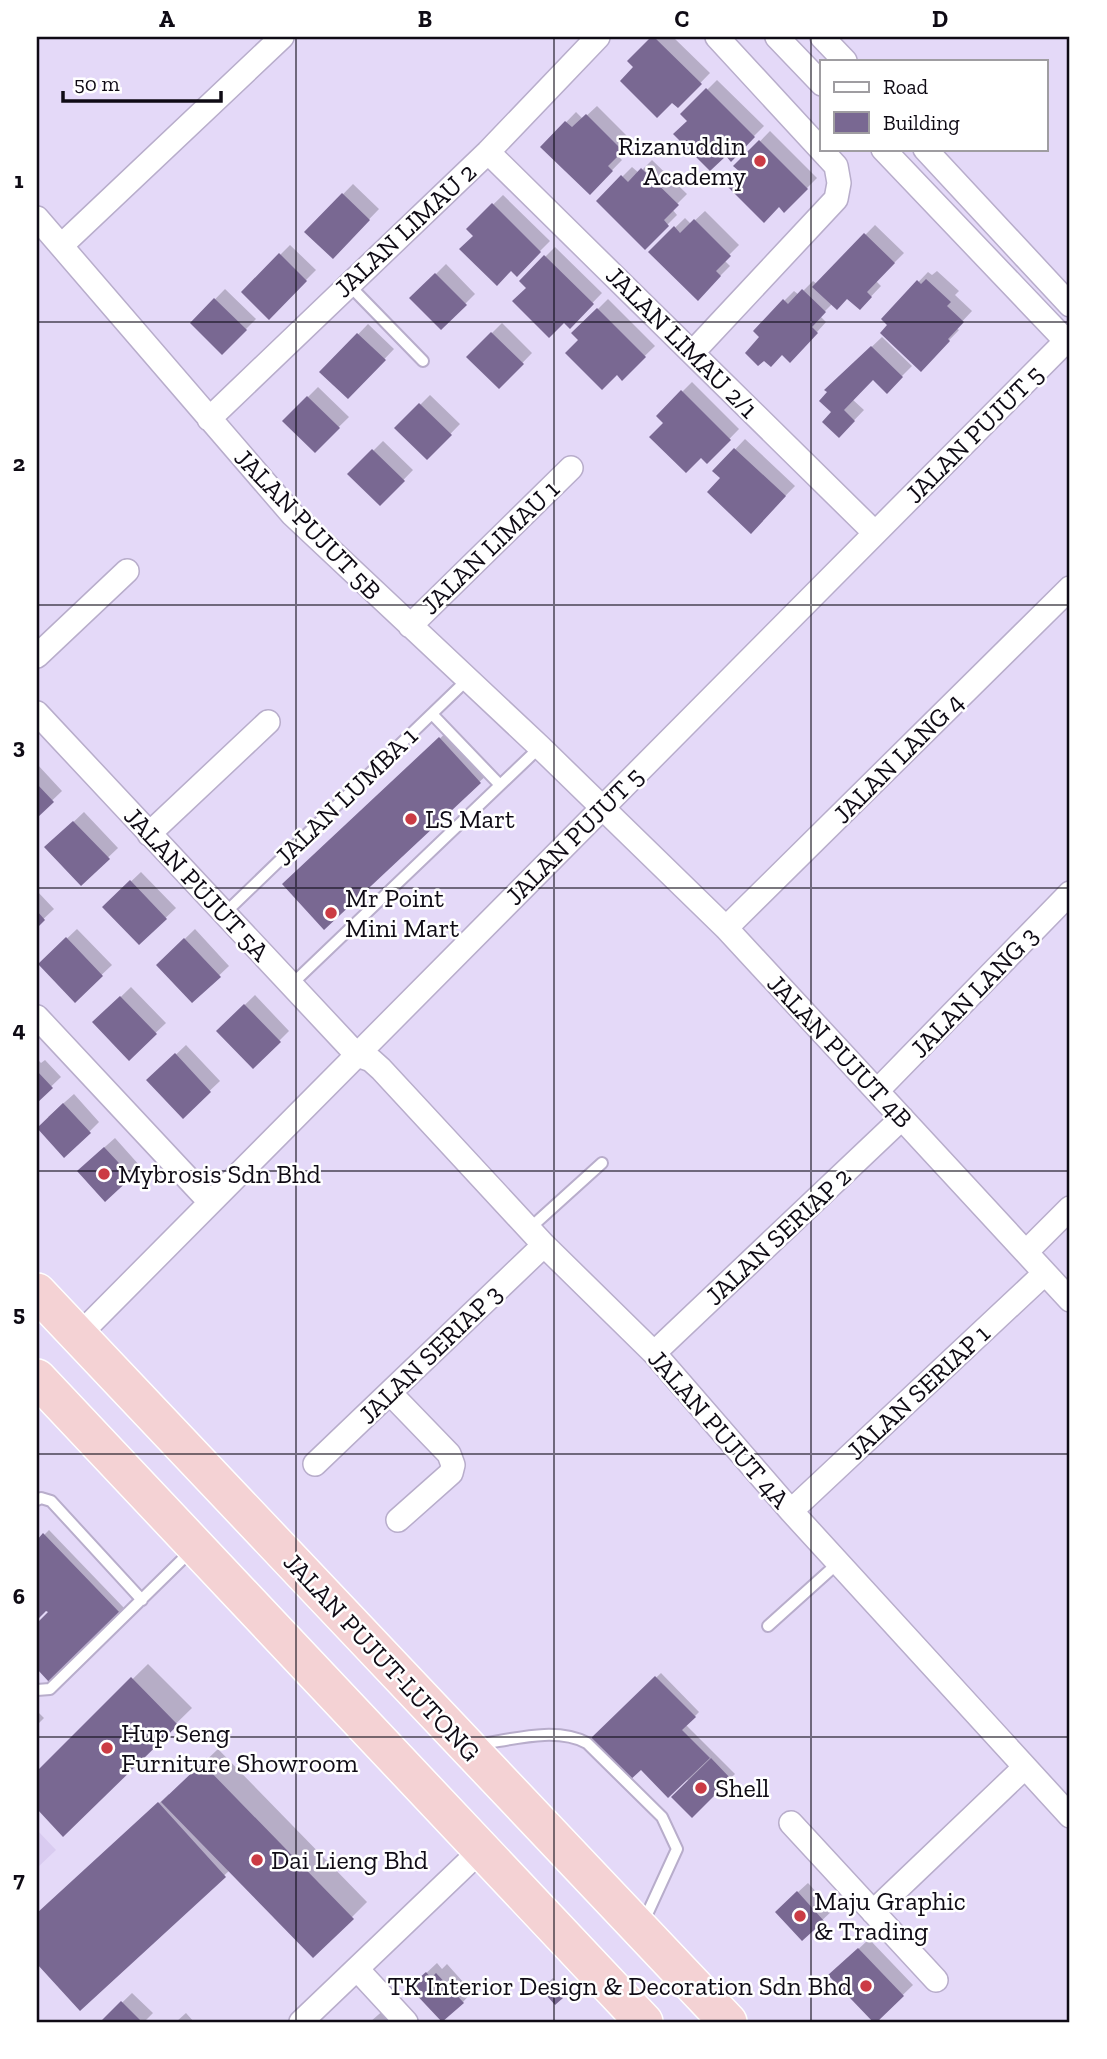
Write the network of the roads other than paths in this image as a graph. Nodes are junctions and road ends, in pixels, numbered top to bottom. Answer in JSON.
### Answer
{"nodes":[{"id":1,"x":282,"y":37,"type":"edge"},
{"id":2,"x":598,"y":37,"type":"edge"},
{"id":3,"x":717,"y":37,"type":"edge"},
{"id":4,"x":777,"y":37,"type":"edge"},
{"id":5,"x":822,"y":37,"type":"edge"},
{"id":6,"x":844,"y":60,"type":"edge"},
{"id":7,"x":820,"y":82,"type":"edge"},
{"id":8,"x":820,"y":149,"type":"edge"},
{"id":9,"x":821,"y":150,"type":"edge"},
{"id":10,"x":884,"y":150,"type":"edge"},
{"id":11,"x":926,"y":150,"type":"edge"},
{"id":12,"x":488,"y":152,"type":"junction"},
{"id":13,"x":37,"y":218,"type":"edge"},
{"id":14,"x":62,"y":245,"type":"junction"},
{"id":15,"x":348,"y":284,"type":"junction"},
{"id":16,"x":1070,"y":305,"type":"edge"},
{"id":17,"x":1069,"y":340,"type":"edge"},
{"id":18,"x":693,"y":352,"type":"junction"},
{"id":19,"x":423,"y":361,"type":"dead end"},
{"id":20,"x":209,"y":419,"type":"junction"},
{"id":21,"x":571,"y":468,"type":"dead end"},
{"id":22,"x":875,"y":533,"type":"junction"},
{"id":23,"x":127,"y":571,"type":"dead end"},
{"id":24,"x":1070,"y":588,"type":"edge"},
{"id":25,"x":410,"y":626,"type":"junction"},
{"id":26,"x":37,"y":656,"type":"edge"},
{"id":27,"x":468,"y":679,"type":"junction"},
{"id":28,"x":37,"y":713,"type":"edge"},
{"id":29,"x":432,"y":714,"type":"junction"},
{"id":30,"x":268,"y":722,"type":"dead end"},
{"id":31,"x":540,"y":747,"type":"junction"},
{"id":32,"x":500,"y":785,"type":"junction"},
{"id":33,"x":603,"y":807,"type":"junction"},
{"id":34,"x":149,"y":834,"type":"junction"},
{"id":35,"x":1070,"y":893,"type":"edge"},
{"id":36,"x":225,"y":913,"type":"junction"},
{"id":37,"x":726,"y":928,"type":"junction"},
{"id":38,"x":291,"y":985,"type":"junction"},
{"id":39,"x":37,"y":1017,"type":"edge"},
{"id":40,"x":357,"y":1055,"type":"junction"},
{"id":41,"x":877,"y":1091,"type":"junction"},
{"id":42,"x":902,"y":1118,"type":"junction"},
{"id":43,"x":602,"y":1163,"type":"dead end"},
{"id":44,"x":210,"y":1202,"type":"junction"},
{"id":45,"x":1070,"y":1208,"type":"edge"},
{"id":46,"x":537,"y":1237,"type":"junction"},
{"id":47,"x":1026,"y":1252,"type":"junction"},
{"id":48,"x":1045,"y":1273,"type":"junction"},
{"id":49,"x":37,"y":1292,"type":"edge"},
{"id":50,"x":1070,"y":1300,"type":"edge"},
{"id":51,"x":78,"y":1335,"type":"junction"},
{"id":52,"x":654,"y":1353,"type":"junction"},
{"id":53,"x":39,"y":1384,"type":"edge"},
{"id":54,"x":390,"y":1393,"type":"junction"},
{"id":55,"x":315,"y":1464,"type":"dead end"},
{"id":56,"x":37,"y":1500,"type":"edge"},
{"id":57,"x":791,"y":1511,"type":"junction"},
{"id":58,"x":398,"y":1520,"type":"dead end"},
{"id":59,"x":195,"y":1547,"type":"junction"},
{"id":60,"x":838,"y":1563,"type":"junction"},
{"id":61,"x":142,"y":1600,"type":"junction"},
{"id":62,"x":768,"y":1626,"type":"dead end"},
{"id":63,"x":37,"y":1690,"type":"edge"},
{"id":64,"x":467,"y":1746,"type":"junction"},
{"id":65,"x":1025,"y":1767,"type":"junction"},
{"id":66,"x":1070,"y":1816,"type":"edge"},
{"id":67,"x":791,"y":1823,"type":"dead end"},
{"id":68,"x":482,"y":1849,"type":"junction"},
{"id":69,"x":873,"y":1912,"type":"junction"},
{"id":70,"x":640,"y":1928,"type":"junction"},
{"id":71,"x":357,"y":1969,"type":"junction"},
{"id":72,"x":936,"y":1980,"type":"dead end"},
{"id":73,"x":301,"y":2022,"type":"edge"},
{"id":74,"x":406,"y":2022,"type":"edge"},
{"id":75,"x":644,"y":2022,"type":"edge"},
{"id":76,"x":728,"y":2022,"type":"edge"}],
"edges":[{"from":1,"to":14,"type":"street"},
{"from":2,"to":12,"type":"street","name":"JALAN LIMAU 2"},
{"from":3,"to":8,"type":"street"},
{"from":4,"to":7,"type":"street"},
{"from":5,"to":6,"type":"street"},
{"from":9,"to":18,"type":"street"},
{"from":10,"to":17,"type":"street"},
{"from":11,"to":16,"type":"street"},
{"from":12,"to":15,"type":"street","name":"JALAN LIMAU 2"},
{"from":12,"to":18,"type":"street","name":"JALAN LIMAU 2/1"},
{"from":13,"to":14,"type":"street","name":"JALAN PUJUT 5B"},
{"from":14,"to":20,"type":"street","name":"JALAN PUJUT 5B"},
{"from":15,"to":19,"type":"lane"},
{"from":15,"to":20,"type":"street","name":"JALAN LIMAU 2"},
{"from":17,"to":22,"type":"street","name":"JALAN PUJUT 5"},
{"from":18,"to":22,"type":"street","name":"JALAN LIMAU 2/1"},
{"from":20,"to":25,"type":"street","name":"JALAN PUJUT 5B"},
{"from":21,"to":25,"type":"street","name":"JALAN LIMAU 1"},
{"from":22,"to":33,"type":"street","name":"JALAN PUJUT 5"},
{"from":23,"to":26,"type":"street"},
{"from":24,"to":37,"type":"street","name":"JALAN LANG 4"},
{"from":25,"to":27,"type":"street","name":"JALAN PUJUT 5B"},
{"from":27,"to":29,"type":"lane","name":"JALAN LUMBA 1"},
{"from":27,"to":31,"type":"street","name":"JALAN PUJUT 5B"},
{"from":28,"to":34,"type":"street","name":"JALAN PUJUT 5A"},
{"from":29,"to":32,"type":"lane"},
{"from":29,"to":36,"type":"lane","name":"JALAN LUMBA 1"},
{"from":30,"to":34,"type":"street"},
{"from":31,"to":32,"type":"lane"},
{"from":31,"to":33,"type":"street","name":"JALAN PUJUT 5B"},
{"from":32,"to":38,"type":"lane"},
{"from":33,"to":37,"type":"street","name":"JALAN PUJUT 4B"},
{"from":33,"to":40,"type":"street","name":"JALAN PUJUT 5"},
{"from":34,"to":36,"type":"street","name":"JALAN PUJUT 5A"},
{"from":35,"to":41,"type":"street","name":"JALAN LANG 3"},
{"from":36,"to":38,"type":"street","name":"JALAN PUJUT 5A"},
{"from":37,"to":41,"type":"street","name":"JALAN PUJUT 4B"},
{"from":38,"to":40,"type":"street","name":"JALAN PUJUT 5A"},
{"from":39,"to":44,"type":"street"},
{"from":40,"to":44,"type":"street","name":"JALAN PUJUT 5"},
{"from":40,"to":46,"type":"street","name":"JALAN PUJUT 4A"},
{"from":41,"to":42,"type":"street","name":"JALAN PUJUT 4B"},
{"from":42,"to":47,"type":"street","name":"JALAN PUJUT 4B"},
{"from":42,"to":52,"type":"street","name":"JALAN SERIAP 2"},
{"from":43,"to":46,"type":"lane"},
{"from":44,"to":51,"type":"street","name":"JALAN PUJUT 5"},
{"from":45,"to":47,"type":"street"},
{"from":46,"to":52,"type":"street","name":"JALAN PUJUT 4A"},
{"from":46,"to":54,"type":"street","name":"JALAN SERIAP 3"},
{"from":47,"to":48,"type":"street","name":"JALAN PUJUT 4B"},
{"from":48,"to":50,"type":"street","name":"JALAN PUJUT 4B"},
{"from":48,"to":57,"type":"street","name":"JALAN SERIAP 1"},
{"from":49,"to":51,"type":"highway","name":"JALAN PUJUT-LUTONG"},
{"from":51,"to":64,"type":"highway","name":"JALAN PUJUT-LUTONG"},
{"from":52,"to":57,"type":"street","name":"JALAN PUJUT 4A"},
{"from":53,"to":59,"type":"highway"},
{"from":54,"to":55,"type":"street","name":"JALAN SERIAP 3"},
{"from":54,"to":58,"type":"street"},
{"from":56,"to":61,"type":"lane"},
{"from":57,"to":60,"type":"street","name":"JALAN PUJUT 4A"},
{"from":59,"to":61,"type":"lane"},
{"from":59,"to":68,"type":"highway"},
{"from":60,"to":62,"type":"lane"},
{"from":60,"to":65,"type":"street","name":"JALAN PUJUT 4A"},
{"from":61,"to":63,"type":"lane"},
{"from":64,"to":70,"type":"highway","name":"JALAN PUJUT-LUTONG"},
{"from":64,"to":70,"type":"lane"},
{"from":65,"to":66,"type":"street","name":"JALAN PUJUT 4A"},
{"from":65,"to":69,"type":"street"},
{"from":67,"to":69,"type":"street"},
{"from":68,"to":71,"type":"street"},
{"from":68,"to":75,"type":"highway"},
{"from":69,"to":72,"type":"street"},
{"from":70,"to":76,"type":"highway","name":"JALAN PUJUT-LUTONG"},
{"from":71,"to":73,"type":"street"},
{"from":71,"to":74,"type":"street"}]}
